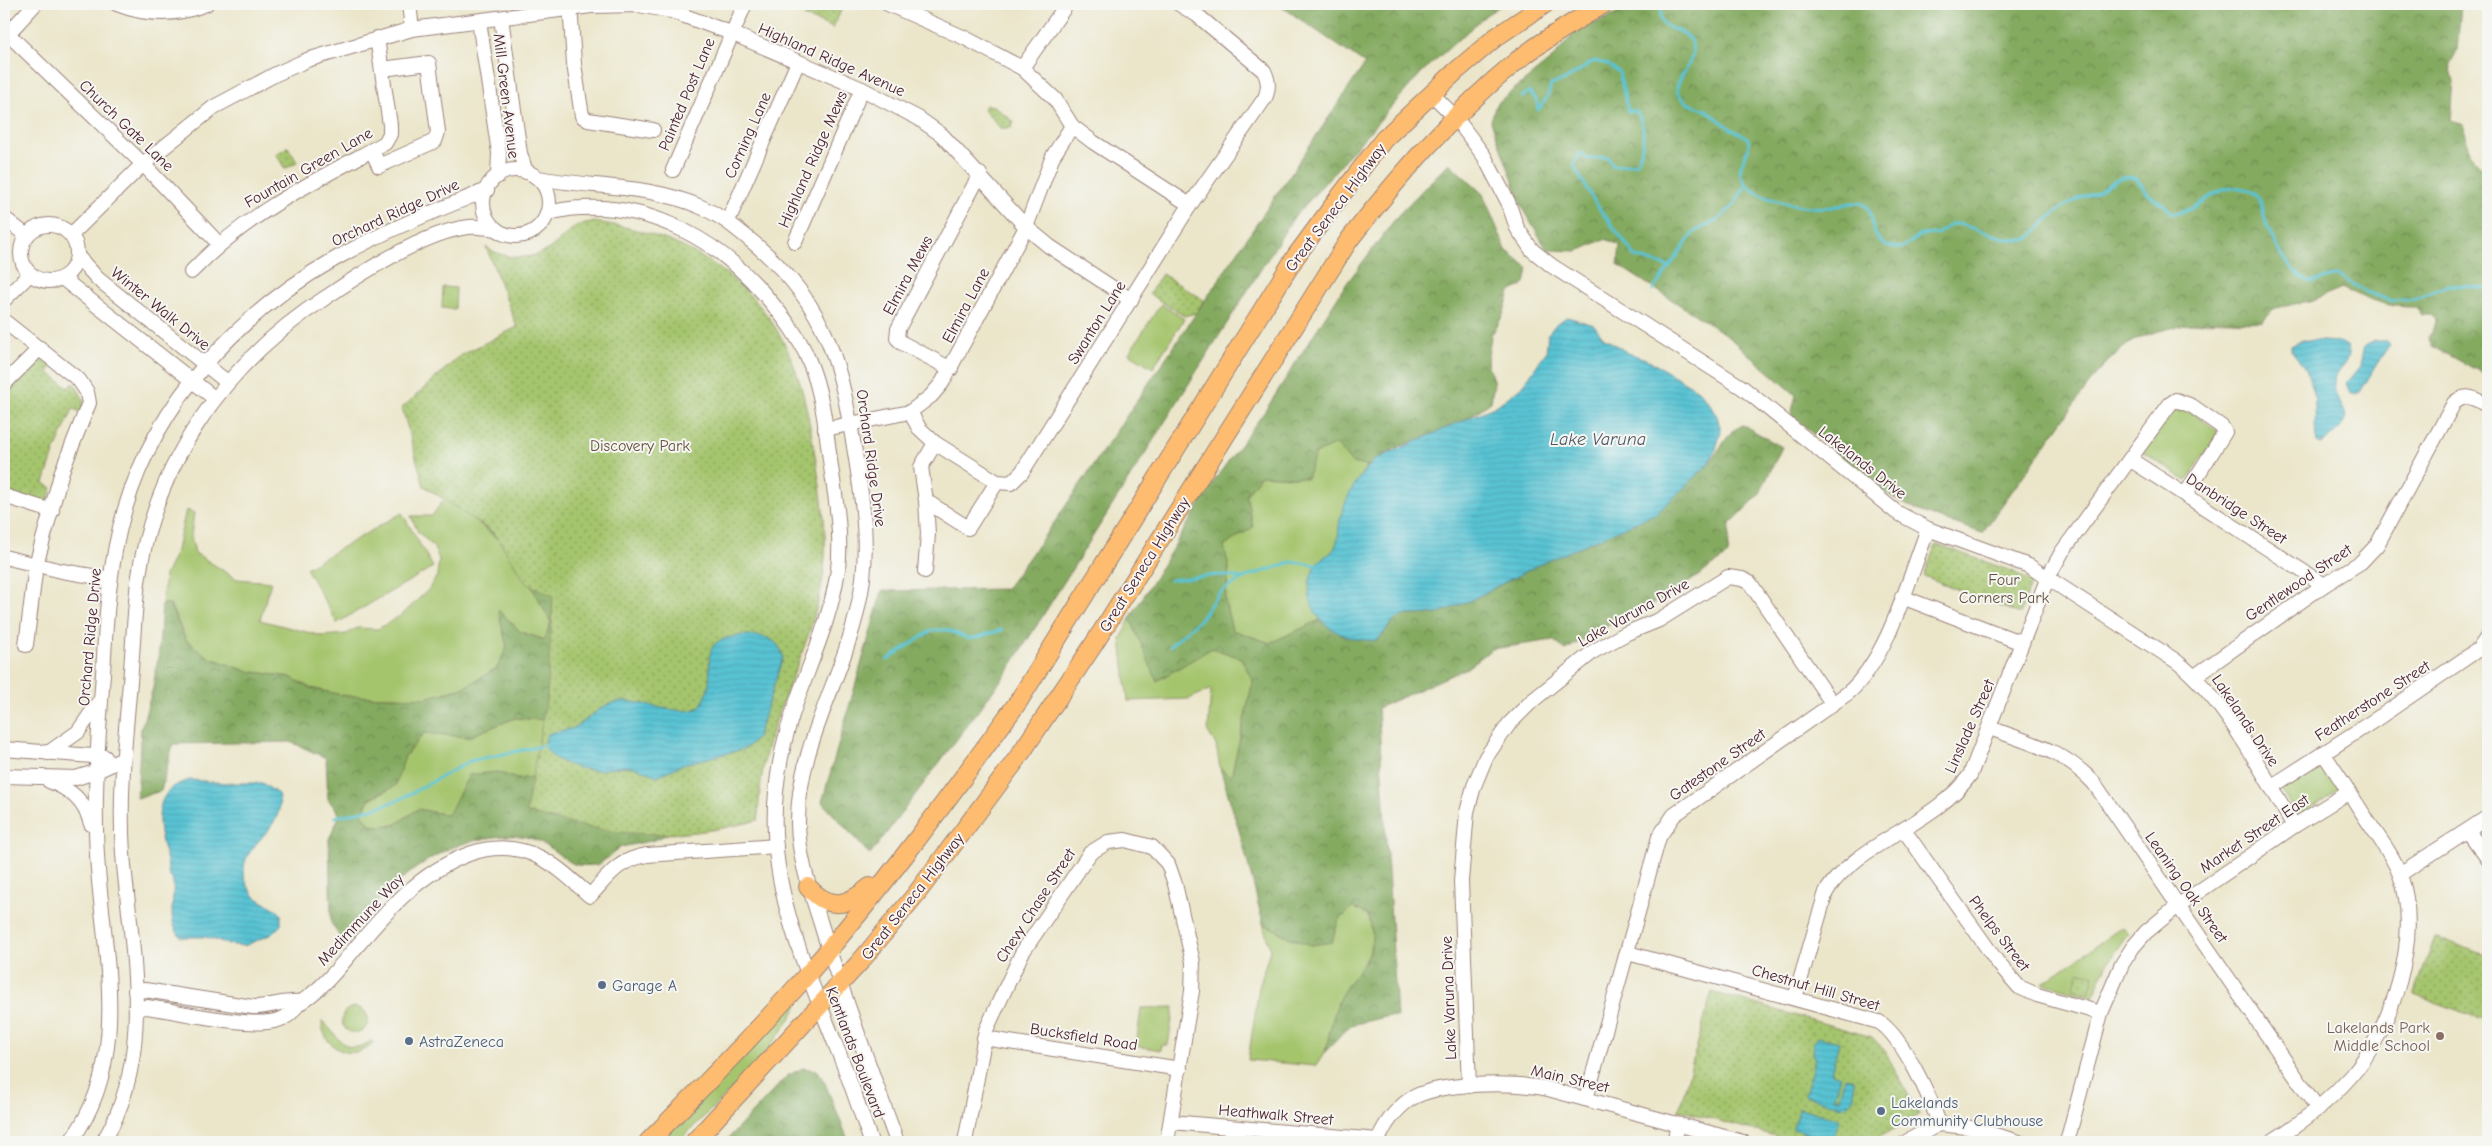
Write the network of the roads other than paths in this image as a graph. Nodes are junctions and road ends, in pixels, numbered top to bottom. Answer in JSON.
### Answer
{"nodes":[{"id":1,"x":35,"y":4,"type":"edge"},
{"id":2,"x":117,"y":4,"type":"edge"},
{"id":3,"x":206,"y":4,"type":"edge"},
{"id":4,"x":409,"y":4,"type":"edge"},
{"id":5,"x":745,"y":4,"type":"edge"},
{"id":6,"x":888,"y":4,"type":"edge"},
{"id":7,"x":1066,"y":4,"type":"edge"},
{"id":8,"x":1179,"y":4,"type":"edge"},
{"id":9,"x":1545,"y":4,"type":"edge"},
{"id":10,"x":1604,"y":4,"type":"edge"},
{"id":11,"x":570,"y":6,"type":"edge"},
{"id":12,"x":502,"y":18,"type":"junction"},
{"id":13,"x":479,"y":21,"type":"junction"},
{"id":14,"x":412,"y":29,"type":"junction"},
{"id":15,"x":731,"y":33,"type":"junction"},
{"id":16,"x":6,"y":36,"type":"edge"},
{"id":17,"x":377,"y":38,"type":"junction"},
{"id":18,"x":798,"y":62,"type":"junction"},
{"id":19,"x":382,"y":68,"type":"junction"},
{"id":20,"x":1022,"y":68,"type":"junction"},
{"id":21,"x":862,"y":89,"type":"junction"},
{"id":22,"x":1432,"y":94,"type":"junction"},
{"id":23,"x":1455,"y":117,"type":"junction"},
{"id":24,"x":1072,"y":126,"type":"junction"},
{"id":25,"x":653,"y":130,"type":"dead end"},
{"id":26,"x":372,"y":150,"type":"junction"},
{"id":27,"x":143,"y":164,"type":"junction"},
{"id":28,"x":674,"y":170,"type":"dead end"},
{"id":29,"x":980,"y":174,"type":"junction"},
{"id":30,"x":532,"y":175,"type":"junction"},
{"id":31,"x":498,"y":176,"type":"junction"},
{"id":32,"x":487,"y":190,"type":"junction"},
{"id":33,"x":1190,"y":204,"type":"junction"},
{"id":34,"x":547,"y":213,"type":"junction"},
{"id":35,"x":4,"y":218,"type":"edge"},
{"id":36,"x":728,"y":221,"type":"junction"},
{"id":37,"x":1026,"y":227,"type":"junction"},
{"id":38,"x":496,"y":229,"type":"junction"},
{"id":39,"x":71,"y":235,"type":"junction"},
{"id":40,"x":27,"y":236,"type":"junction"},
{"id":41,"x":795,"y":242,"type":"dead end"},
{"id":42,"x":219,"y":244,"type":"junction"},
{"id":43,"x":77,"y":256,"type":"junction"},
{"id":44,"x":191,"y":272,"type":"dead end"},
{"id":45,"x":30,"y":274,"type":"junction"},
{"id":46,"x":62,"y":278,"type":"junction"},
{"id":47,"x":4,"y":300,"type":"edge"},
{"id":48,"x":1131,"y":300,"type":"junction"},
{"id":49,"x":4,"y":321,"type":"edge"},
{"id":50,"x":40,"y":348,"type":"junction"},
{"id":51,"x":205,"y":366,"type":"junction"},
{"id":52,"x":951,"y":370,"type":"junction"},
{"id":53,"x":192,"y":381,"type":"junction"},
{"id":54,"x":227,"y":382,"type":"junction"},
{"id":55,"x":4,"y":384,"type":"edge"},
{"id":56,"x":214,"y":398,"type":"junction"},
{"id":57,"x":2488,"y":406,"type":"edge"},
{"id":58,"x":910,"y":412,"type":"junction"},
{"id":59,"x":850,"y":425,"type":"junction"},
{"id":60,"x":826,"y":429,"type":"junction"},
{"id":61,"x":935,"y":443,"type":"junction"},
{"id":62,"x":2131,"y":460,"type":"junction"},
{"id":63,"x":997,"y":482,"type":"junction"},
{"id":64,"x":4,"y":496,"type":"edge"},
{"id":65,"x":2185,"y":496,"type":"junction"},
{"id":66,"x":926,"y":500,"type":"junction"},
{"id":67,"x":52,"y":510,"type":"junction"},
{"id":68,"x":1928,"y":528,"type":"junction"},
{"id":69,"x":4,"y":557,"type":"edge"},
{"id":70,"x":36,"y":565,"type":"junction"},
{"id":71,"x":925,"y":571,"type":"dead end"},
{"id":72,"x":2048,"y":576,"type":"junction"},
{"id":73,"x":110,"y":579,"type":"junction"},
{"id":74,"x":2324,"y":585,"type":"junction"},
{"id":75,"x":1902,"y":597,"type":"junction"},
{"id":76,"x":2488,"y":636,"type":"edge"},
{"id":77,"x":2022,"y":643,"type":"junction"},
{"id":78,"x":26,"y":645,"type":"dead end"},
{"id":79,"x":2195,"y":676,"type":"junction"},
{"id":80,"x":101,"y":698,"type":"junction"},
{"id":81,"x":1832,"y":703,"type":"junction"},
{"id":82,"x":1990,"y":728,"type":"junction"},
{"id":83,"x":4,"y":749,"type":"edge"},
{"id":84,"x":48,"y":753,"type":"junction"},
{"id":85,"x":2324,"y":753,"type":"junction"},
{"id":86,"x":96,"y":757,"type":"junction"},
{"id":87,"x":123,"y":759,"type":"junction"},
{"id":88,"x":95,"y":772,"type":"junction"},
{"id":89,"x":4,"y":776,"type":"edge"},
{"id":90,"x":41,"y":778,"type":"junction"},
{"id":91,"x":2271,"y":787,"type":"junction"},
{"id":92,"x":2349,"y":792,"type":"junction"},
{"id":93,"x":2488,"y":817,"type":"edge"},
{"id":94,"x":2294,"y":826,"type":"junction"},
{"id":95,"x":1904,"y":830,"type":"junction"},
{"id":96,"x":2468,"y":831,"type":"junction"},
{"id":97,"x":95,"y":838,"type":"junction"},
{"id":98,"x":776,"y":846,"type":"junction"},
{"id":99,"x":910,"y":848,"type":"junction"},
{"id":100,"x":2488,"y":859,"type":"edge"},
{"id":101,"x":2400,"y":874,"type":"junction"},
{"id":102,"x":808,"y":887,"type":"junction"},
{"id":103,"x":2179,"y":905,"type":"junction"},
{"id":104,"x":829,"y":948,"type":"junction"},
{"id":105,"x":1628,"y":953,"type":"junction"},
{"id":106,"x":807,"y":974,"type":"junction"},
{"id":107,"x":839,"y":983,"type":"junction"},
{"id":108,"x":135,"y":991,"type":"junction"},
{"id":109,"x":1794,"y":998,"type":"junction"},
{"id":110,"x":301,"y":1002,"type":"junction"},
{"id":111,"x":819,"y":1005,"type":"junction"},
{"id":112,"x":136,"y":1008,"type":"junction"},
{"id":113,"x":2101,"y":1013,"type":"junction"},
{"id":114,"x":984,"y":1038,"type":"junction"},
{"id":115,"x":1180,"y":1069,"type":"junction"},
{"id":116,"x":1469,"y":1086,"type":"junction"},
{"id":117,"x":1586,"y":1099,"type":"junction"},
{"id":118,"x":2318,"y":1109,"type":"junction"},
{"id":119,"x":1171,"y":1122,"type":"junction"},
{"id":120,"x":1939,"y":1124,"type":"junction"},
{"id":121,"x":1678,"y":1126,"type":"junction"},
{"id":122,"x":1378,"y":1141,"type":"edge"},
{"id":123,"x":70,"y":1142,"type":"edge"},
{"id":124,"x":103,"y":1142,"type":"edge"},
{"id":125,"x":648,"y":1142,"type":"edge"},
{"id":126,"x":694,"y":1142,"type":"edge"},
{"id":127,"x":871,"y":1142,"type":"edge"},
{"id":128,"x":897,"y":1142,"type":"edge"},
{"id":129,"x":965,"y":1142,"type":"edge"},
{"id":130,"x":1167,"y":1142,"type":"edge"},
{"id":131,"x":1674,"y":1142,"type":"edge"},
{"id":132,"x":1743,"y":1142,"type":"edge"},
{"id":133,"x":1906,"y":1142,"type":"edge"},
{"id":134,"x":2019,"y":1142,"type":"edge"},
{"id":135,"x":2067,"y":1142,"type":"edge"},
{"id":136,"x":2271,"y":1142,"type":"edge"}],
"edges":[{"from":1,"to":16,"type":"street"},
{"from":2,"to":3,"type":"street"},
{"from":4,"to":14,"type":"street"},
{"from":5,"to":15,"type":"street","name":"Painted Post Lane"},
{"from":6,"to":20,"type":"street"},
{"from":7,"to":20,"type":"street"},
{"from":8,"to":33,"type":"street","name":"Swanton Lane"},
{"from":9,"to":22,"type":"main road","name":"Great Seneca Highway"},
{"from":10,"to":23,"type":"main road","name":"Great Seneca Highway"},
{"from":11,"to":12,"type":"street","name":"Highland Ridge Avenue"},
{"from":11,"to":15,"type":"street","name":"Highland Ridge Avenue"},
{"from":11,"to":25,"type":"street"},
{"from":12,"to":13,"type":"street","name":"Highland Ridge Avenue"},
{"from":12,"to":30,"type":"street","name":"Mill Green Avenue"},
{"from":13,"to":14,"type":"street","name":"Highland Ridge Avenue"},
{"from":13,"to":31,"type":"street","name":"Mill Green Avenue"},
{"from":14,"to":17,"type":"street","name":"Highland Ridge Avenue"},
{"from":15,"to":18,"type":"street","name":"Highland Ridge Avenue"},
{"from":15,"to":28,"type":"street","name":"Painted Post Lane"},
{"from":16,"to":27,"type":"street","name":"Church Gate Lane"},
{"from":17,"to":19,"type":"street","name":"Fountain Green Lane"},
{"from":17,"to":27,"type":"street","name":"Highland Ridge Avenue"},
{"from":18,"to":21,"type":"street","name":"Highland Ridge Avenue"},
{"from":18,"to":36,"type":"street","name":"Corning Lane"},
{"from":19,"to":26,"type":"street","name":"Fountain Green Lane"},
{"from":19,"to":26,"type":"street"},
{"from":20,"to":24,"type":"street"},
{"from":21,"to":29,"type":"street","name":"Highland Ridge Avenue"},
{"from":21,"to":41,"type":"street","name":"Highland Ridge Mews"},
{"from":22,"to":23,"type":"street","name":"Lakelands Drive"},
{"from":22,"to":99,"type":"main road","name":"Great Seneca Highway"},
{"from":23,"to":68,"type":"street","name":"Lakelands Drive"},
{"from":23,"to":107,"type":"main road","name":"Great Seneca Highway"},
{"from":24,"to":33,"type":"street"},
{"from":24,"to":37,"type":"street","name":"Elmira Lane"},
{"from":26,"to":42,"type":"street","name":"Fountain Green Lane"},
{"from":27,"to":39,"type":"street","name":"Highland Ridge Avenue"},
{"from":27,"to":42,"type":"street","name":"Church Gate Lane"},
{"from":29,"to":37,"type":"street","name":"Highland Ridge Avenue"},
{"from":29,"to":52,"type":"street","name":"Elmira Mews"},
{"from":30,"to":31,"type":"street"},
{"from":30,"to":34,"type":"street"},
{"from":30,"to":36,"type":"street","name":"Orchard Ridge Drive"},
{"from":31,"to":32,"type":"street"},
{"from":32,"to":38,"type":"street"},
{"from":32,"to":51,"type":"street","name":"Orchard Ridge Drive"},
{"from":33,"to":48,"type":"street","name":"Swanton Lane"},
{"from":34,"to":38,"type":"street"},
{"from":34,"to":60,"type":"street"},
{"from":35,"to":40,"type":"street"},
{"from":36,"to":59,"type":"street","name":"Orchard Ridge Drive"},
{"from":37,"to":48,"type":"street","name":"Highland Ridge Avenue"},
{"from":37,"to":52,"type":"street","name":"Elmira Lane"},
{"from":38,"to":54,"type":"street"},
{"from":39,"to":40,"type":"street"},
{"from":39,"to":43,"type":"street"},
{"from":40,"to":45,"type":"street"},
{"from":42,"to":44,"type":"street","name":"Fountain Green Lane"},
{"from":43,"to":46,"type":"street"},
{"from":43,"to":51,"type":"street","name":"Winter Walk Drive"},
{"from":45,"to":46,"type":"street"},
{"from":45,"to":47,"type":"street"},
{"from":46,"to":53,"type":"street"},
{"from":48,"to":63,"type":"street","name":"Swanton Lane"},
{"from":49,"to":50,"type":"street"},
{"from":50,"to":55,"type":"street"},
{"from":50,"to":67,"type":"street"},
{"from":51,"to":53,"type":"street","name":"Orchard Ridge Drive"},
{"from":51,"to":54,"type":"street","name":"Winter Walk Drive"},
{"from":52,"to":58,"type":"street","name":"Elmira Lane"},
{"from":53,"to":56,"type":"street"},
{"from":53,"to":73,"type":"street","name":"Orchard Ridge Drive"},
{"from":54,"to":56,"type":"street"},
{"from":56,"to":87,"type":"street"},
{"from":57,"to":74,"type":"street","name":"Gentlewood Street"},
{"from":58,"to":59,"type":"street","name":"Elmira Lane"},
{"from":58,"to":61,"type":"street"},
{"from":59,"to":60,"type":"street","name":"Elmira Lane"},
{"from":59,"to":102,"type":"street","name":"Orchard Ridge Drive"},
{"from":60,"to":98,"type":"street"},
{"from":61,"to":63,"type":"street"},
{"from":61,"to":66,"type":"street"},
{"from":62,"to":65,"type":"street","name":"Danbridge Street"},
{"from":62,"to":65,"type":"street","name":"Linslade Street"},
{"from":62,"to":72,"type":"street","name":"Linslade Street"},
{"from":63,"to":66,"type":"street"},
{"from":64,"to":67,"type":"street"},
{"from":65,"to":74,"type":"street","name":"Danbridge Street"},
{"from":66,"to":71,"type":"street"},
{"from":67,"to":70,"type":"street"},
{"from":68,"to":72,"type":"street","name":"Lakelands Drive"},
{"from":68,"to":75,"type":"street","name":"Gatestone Street"},
{"from":69,"to":70,"type":"street"},
{"from":70,"to":73,"type":"street"},
{"from":70,"to":78,"type":"street"},
{"from":72,"to":77,"type":"street","name":"Linslade Street"},
{"from":72,"to":79,"type":"street","name":"Lakelands Drive"},
{"from":73,"to":80,"type":"street","name":"Orchard Ridge Drive"},
{"from":74,"to":79,"type":"street","name":"Gentlewood Street"},
{"from":75,"to":77,"type":"street"},
{"from":75,"to":81,"type":"street","name":"Gatestone Street"},
{"from":76,"to":85,"type":"street","name":"Featherstone Street"},
{"from":77,"to":82,"type":"street","name":"Linslade Street"},
{"from":79,"to":91,"type":"street","name":"Lakelands Drive"},
{"from":80,"to":84,"type":"street"},
{"from":80,"to":86,"type":"street","name":"Orchard Ridge Drive"},
{"from":81,"to":105,"type":"street","name":"Gatestone Street"},
{"from":81,"to":116,"type":"street","name":"Lake Varuna Drive"},
{"from":82,"to":95,"type":"street","name":"Linslade Street"},
{"from":82,"to":103,"type":"street","name":"Leaning Oak Street"},
{"from":83,"to":84,"type":"street"},
{"from":84,"to":86,"type":"street"},
{"from":85,"to":91,"type":"street","name":"Featherstone Street"},
{"from":85,"to":92,"type":"street"},
{"from":86,"to":87,"type":"street"},
{"from":86,"to":88,"type":"street","name":"Orchard Ridge Drive"},
{"from":87,"to":88,"type":"street"},
{"from":87,"to":108,"type":"street"},
{"from":88,"to":90,"type":"street"},
{"from":88,"to":97,"type":"street","name":"Orchard Ridge Drive"},
{"from":89,"to":90,"type":"street"},
{"from":90,"to":97,"type":"street"},
{"from":91,"to":94,"type":"street","name":"Lakelands Drive"},
{"from":92,"to":94,"type":"street","name":"Market Street East"},
{"from":92,"to":101,"type":"street"},
{"from":93,"to":96,"type":"street"},
{"from":94,"to":103,"type":"street","name":"Market Street East"},
{"from":95,"to":109,"type":"street","name":"Linslade Street"},
{"from":95,"to":113,"type":"street","name":"Phelps Street"},
{"from":96,"to":100,"type":"street"},
{"from":96,"to":101,"type":"street"},
{"from":97,"to":123,"type":"street","name":"Orchard Ridge Drive"},
{"from":98,"to":106,"type":"street"},
{"from":98,"to":110,"type":"street","name":"Medimmune Way"},
{"from":99,"to":102,"type":"main road"},
{"from":99,"to":104,"type":"main road","name":"Great Seneca Highway"},
{"from":101,"to":118,"type":"street"},
{"from":102,"to":104,"type":"street","name":"Orchard Ridge Drive"},
{"from":103,"to":113,"type":"street","name":"Market Street East"},
{"from":103,"to":118,"type":"street","name":"Leaning Oak Street"},
{"from":104,"to":106,"type":"main road","name":"Great Seneca Highway"},
{"from":104,"to":107,"type":"street","name":"Orchard Ridge Drive"},
{"from":105,"to":109,"type":"street","name":"Chestnut Hill Street"},
{"from":105,"to":117,"type":"street","name":"Gatestone Street"},
{"from":106,"to":111,"type":"street","name":"Kentlands Boulevard"},
{"from":106,"to":125,"type":"main road","name":"Great Seneca Highway"},
{"from":107,"to":111,"type":"main road","name":"Great Seneca Highway"},
{"from":107,"to":128,"type":"street","name":"Kentlands Boulevard"},
{"from":108,"to":110,"type":"street"},
{"from":108,"to":112,"type":"street"},
{"from":109,"to":120,"type":"street","name":"Chestnut Hill Street"},
{"from":110,"to":112,"type":"street","name":"Medimmune Way"},
{"from":111,"to":126,"type":"main road","name":"Great Seneca Highway"},
{"from":111,"to":127,"type":"street","name":"Kentlands Boulevard"},
{"from":112,"to":124,"type":"street"},
{"from":113,"to":135,"type":"street","name":"Market Street East"},
{"from":114,"to":115,"type":"street","name":"Bucksfield Road"},
{"from":114,"to":115,"type":"street","name":"Chevy Chase Street"},
{"from":114,"to":129,"type":"street","name":"Chevy Chase Street"},
{"from":115,"to":119,"type":"street","name":"Chevy Chase Street"},
{"from":116,"to":117,"type":"street","name":"Main Street"},
{"from":116,"to":122,"type":"street","name":"Main Street"},
{"from":117,"to":121,"type":"street","name":"Main Street"},
{"from":118,"to":136,"type":"street"},
{"from":119,"to":122,"type":"street","name":"Heathwalk Street"},
{"from":119,"to":130,"type":"street","name":"Chevy Chase Street"},
{"from":120,"to":133,"type":"street"},
{"from":120,"to":134,"type":"street"},
{"from":121,"to":131,"type":"street"},
{"from":121,"to":132,"type":"street","name":"Main Street"}]}
